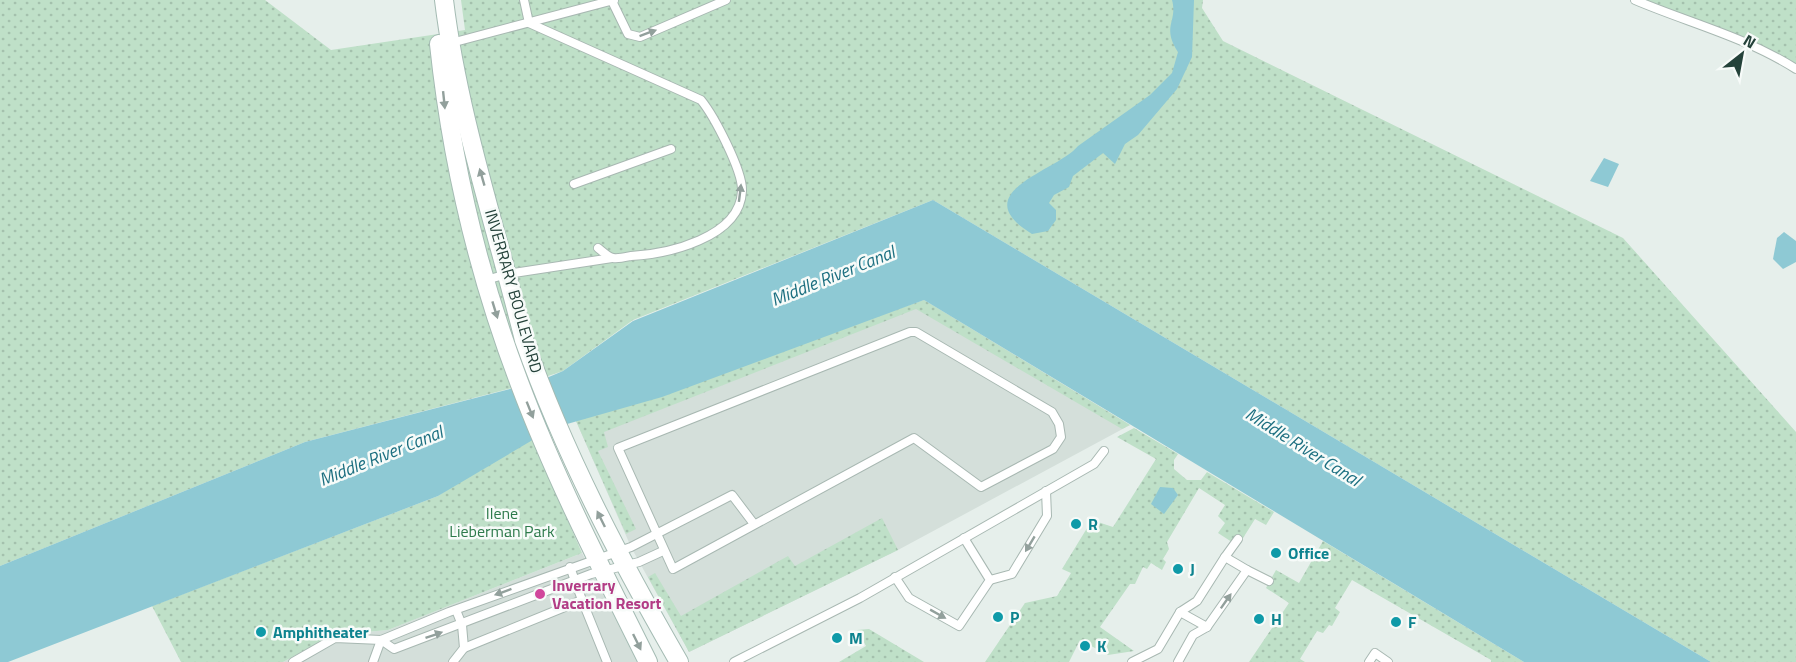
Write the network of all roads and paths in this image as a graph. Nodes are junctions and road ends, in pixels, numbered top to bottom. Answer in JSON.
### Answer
{"nodes":[{"id":1,"x":434,"y":0,"type":"edge"},
{"id":2,"x":444,"y":0,"type":"edge"},
{"id":3,"x":524,"y":0,"type":"edge"},
{"id":4,"x":613,"y":0,"type":"edge"},
{"id":5,"x":726,"y":0,"type":"edge"},
{"id":6,"x":1635,"y":0,"type":"edge"},
{"id":7,"x":530,"y":23,"type":"junction"},
{"id":8,"x":449,"y":44,"type":"junction"},
{"id":9,"x":1796,"y":69,"type":"edge"},
{"id":10,"x":671,"y":149,"type":"dead end"},
{"id":11,"x":574,"y":184,"type":"dead end"},
{"id":12,"x":598,"y":248,"type":"dead end"},
{"id":13,"x":612,"y":258,"type":"junction"},
{"id":14,"x":507,"y":274,"type":"junction"},
{"id":15,"x":486,"y":280,"type":"junction"},
{"id":16,"x":549,"y":432,"type":"junction"},
{"id":17,"x":1104,"y":451,"type":"dead end"},
{"id":18,"x":1046,"y":491,"type":"junction"},
{"id":19,"x":754,"y":524,"type":"junction"},
{"id":20,"x":656,"y":534,"type":"junction"},
{"id":21,"x":964,"y":538,"type":"junction"},
{"id":22,"x":1238,"y":539,"type":"dead end"},
{"id":23,"x":663,"y":551,"type":"junction"},
{"id":24,"x":1225,"y":557,"type":"junction"},
{"id":25,"x":620,"y":559,"type":"junction"},
{"id":26,"x":599,"y":564,"type":"junction"},
{"id":27,"x":570,"y":567,"type":"junction"},
{"id":28,"x":1247,"y":570,"type":"junction"},
{"id":29,"x":895,"y":577,"type":"junction"},
{"id":30,"x":575,"y":580,"type":"junction"},
{"id":31,"x":990,"y":580,"type":"junction"},
{"id":32,"x":1269,"y":582,"type":"dead end"},
{"id":33,"x":522,"y":585,"type":"junction"},
{"id":34,"x":529,"y":598,"type":"junction"},
{"id":35,"x":582,"y":600,"type":"junction"},
{"id":36,"x":456,"y":610,"type":"junction"},
{"id":37,"x":1180,"y":612,"type":"junction"},
{"id":38,"x":462,"y":625,"type":"junction"},
{"id":39,"x":1207,"y":627,"type":"junction"},
{"id":40,"x":381,"y":640,"type":"junction"},
{"id":41,"x":464,"y":648,"type":"junction"},
{"id":42,"x":293,"y":662,"type":"edge"},
{"id":43,"x":373,"y":662,"type":"edge"},
{"id":44,"x":453,"y":662,"type":"edge"},
{"id":45,"x":608,"y":662,"type":"edge"},
{"id":46,"x":648,"y":662,"type":"edge"},
{"id":47,"x":679,"y":662,"type":"edge"},
{"id":48,"x":734,"y":662,"type":"edge"},
{"id":49,"x":1132,"y":662,"type":"edge"},
{"id":50,"x":1178,"y":662,"type":"edge"},
{"id":51,"x":1369,"y":662,"type":"edge"},
{"id":52,"x":1388,"y":662,"type":"edge"}],
"edges":[{"from":1,"to":15,"type":"street","name":"INVERRARY BOULEVARD","one_way":true},
{"from":2,"to":8,"type":"street","name":"INVERRARY BOULEVARD"},
{"from":3,"to":7,"type":"lane"},
{"from":4,"to":5,"type":"lane","one_way":true},
{"from":4,"to":7,"type":"lane"},
{"from":6,"to":9,"type":"lane"},
{"from":7,"to":8,"type":"lane"},
{"from":13,"to":7,"type":"lane","one_way":true},
{"from":14,"to":8,"type":"street","name":"INVERRARY BOULEVARD","one_way":true},
{"from":10,"to":11,"type":"lane"},
{"from":12,"to":13,"type":"lane"},
{"from":13,"to":14,"type":"lane"},
{"from":14,"to":15,"type":"lane"},
{"from":14,"to":16,"type":"street","name":"INVERRARY BOULEVARD"},
{"from":15,"to":16,"type":"street","name":"INVERRARY BOULEVARD","one_way":true},
{"from":25,"to":16,"type":"street","name":"INVERRARY BOULEVARD","one_way":true},
{"from":16,"to":26,"type":"street","name":"INVERRARY BOULEVARD"},
{"from":17,"to":18,"type":"lane"},
{"from":18,"to":21,"type":"lane"},
{"from":18,"to":31,"type":"lane","one_way":true},
{"from":19,"to":20,"type":"lane"},
{"from":19,"to":20,"type":"lane"},
{"from":19,"to":23,"type":"lane"},
{"from":20,"to":23,"type":"lane"},
{"from":20,"to":25,"type":"lane"},
{"from":21,"to":29,"type":"lane"},
{"from":21,"to":31,"type":"lane"},
{"from":22,"to":24,"type":"lane"},
{"from":23,"to":25,"type":"lane"},
{"from":24,"to":28,"type":"lane"},
{"from":24,"to":37,"type":"lane"},
{"from":25,"to":26,"type":"lane"},
{"from":25,"to":26,"type":"lane"},
{"from":25,"to":47,"type":"street","name":"INVERRARY BOULEVARD"},
{"from":26,"to":27,"type":"lane"},
{"from":26,"to":30,"type":"lane"},
{"from":26,"to":46,"type":"street","name":"INVERRARY BOULEVARD","one_way":true},
{"from":27,"to":30,"type":"lane"},
{"from":27,"to":33,"type":"lane"},
{"from":28,"to":32,"type":"lane"},
{"from":39,"to":28,"type":"lane","one_way":true},
{"from":29,"to":31,"type":"lane","one_way":true},
{"from":29,"to":48,"type":"lane"},
{"from":30,"to":34,"type":"lane"},
{"from":30,"to":35,"type":"lane"},
{"from":33,"to":34,"type":"lane"},
{"from":33,"to":36,"type":"lane","one_way":true},
{"from":34,"to":38,"type":"lane"},
{"from":35,"to":41,"type":"lane"},
{"from":35,"to":45,"type":"lane"},
{"from":36,"to":38,"type":"lane"},
{"from":36,"to":40,"type":"lane"},
{"from":37,"to":39,"type":"lane"},
{"from":37,"to":49,"type":"lane"},
{"from":40,"to":38,"type":"lane","one_way":true},
{"from":38,"to":41,"type":"lane"},
{"from":39,"to":50,"type":"lane"},
{"from":40,"to":42,"type":"lane"},
{"from":40,"to":43,"type":"lane"},
{"from":41,"to":44,"type":"lane"},
{"from":51,"to":52,"type":"lane"}]}
